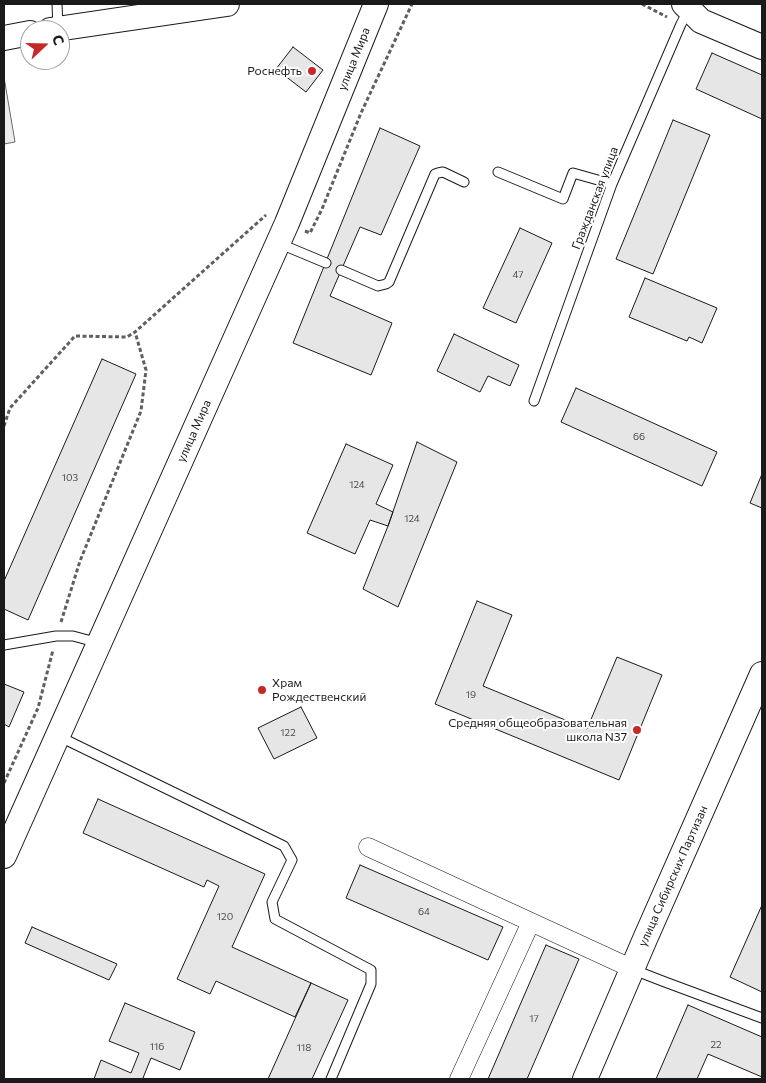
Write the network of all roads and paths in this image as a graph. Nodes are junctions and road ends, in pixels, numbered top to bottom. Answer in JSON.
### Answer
{"nodes":[{"id":1,"x":57,"y":4,"type":"edge"},
{"id":2,"x":227,"y":4,"type":"edge"},
{"id":3,"x":376,"y":4,"type":"edge"},
{"id":4,"x":412,"y":4,"type":"edge"},
{"id":5,"x":687,"y":6,"type":"edge"},
{"id":6,"x":55,"y":20,"type":"edge"},
{"id":7,"x":70,"y":27,"type":"edge"},
{"id":8,"x":20,"y":36,"type":"edge"},
{"id":9,"x":4,"y":38,"type":"edge"},
{"id":10,"x":762,"y":47,"type":"edge"},
{"id":11,"x":498,"y":172,"type":"dead end"},
{"id":12,"x":464,"y":182,"type":"dead end"},
{"id":13,"x":612,"y":184,"type":"junction"},
{"id":14,"x":282,"y":233,"type":"junction"},
{"id":15,"x":326,"y":264,"type":"dead end"},
{"id":16,"x":341,"y":270,"type":"dead end"},
{"id":17,"x":135,"y":332,"type":"junction"},
{"id":18,"x":534,"y":401,"type":"dead end"},
{"id":19,"x":4,"y":426,"type":"edge"},
{"id":20,"x":56,"y":636,"type":"junction"},
{"id":21,"x":98,"y":643,"type":"junction"},
{"id":22,"x":4,"y":645,"type":"edge"},
{"id":23,"x":762,"y":677,"type":"edge"},
{"id":24,"x":57,"y":736,"type":"junction"},
{"id":25,"x":4,"y":783,"type":"edge"},
{"id":26,"x":368,"y":847,"type":"dead end"},
{"id":27,"x":4,"y":856,"type":"edge"},
{"id":28,"x":531,"y":922,"type":"junction"},
{"id":29,"x":632,"y":969,"type":"junction"},
{"id":30,"x":762,"y":1018,"type":"edge"},
{"id":31,"x":331,"y":1079,"type":"edge"},
{"id":32,"x":459,"y":1079,"type":"edge"},
{"id":33,"x":585,"y":1079,"type":"edge"}],
"edges":[{"from":1,"to":6,"type":"lane"},
{"from":2,"to":7,"type":"main road"},
{"from":3,"to":14,"type":"main road","name":"улица Мира"},
{"from":4,"to":14,"type":"path"},
{"from":5,"to":10,"type":"main road"},
{"from":5,"to":13,"type":"lane","name":"Гражданская улица"},
{"from":8,"to":9,"type":"main road"},
{"from":11,"to":13,"type":"lane"},
{"from":12,"to":16,"type":"lane"},
{"from":13,"to":18,"type":"lane","name":"Гражданская улица"},
{"from":14,"to":15,"type":"lane"},
{"from":14,"to":17,"type":"path"},
{"from":14,"to":21,"type":"main road","name":"улица Мира"},
{"from":17,"to":19,"type":"path"},
{"from":17,"to":20,"type":"path"},
{"from":20,"to":21,"type":"lane"},
{"from":20,"to":22,"type":"lane"},
{"from":20,"to":25,"type":"path"},
{"from":21,"to":24,"type":"main road","name":"улица Мира"},
{"from":23,"to":29,"type":"main road","name":"улица Сибирских Партизан"},
{"from":24,"to":27,"type":"main road","name":"улица Мира"},
{"from":24,"to":31,"type":"lane"},
{"from":26,"to":28,"type":"street"},
{"from":28,"to":29,"type":"street"},
{"from":28,"to":32,"type":"street"},
{"from":29,"to":30,"type":"lane"},
{"from":29,"to":33,"type":"main road","name":"улица Сибирских Партизан"}]}
